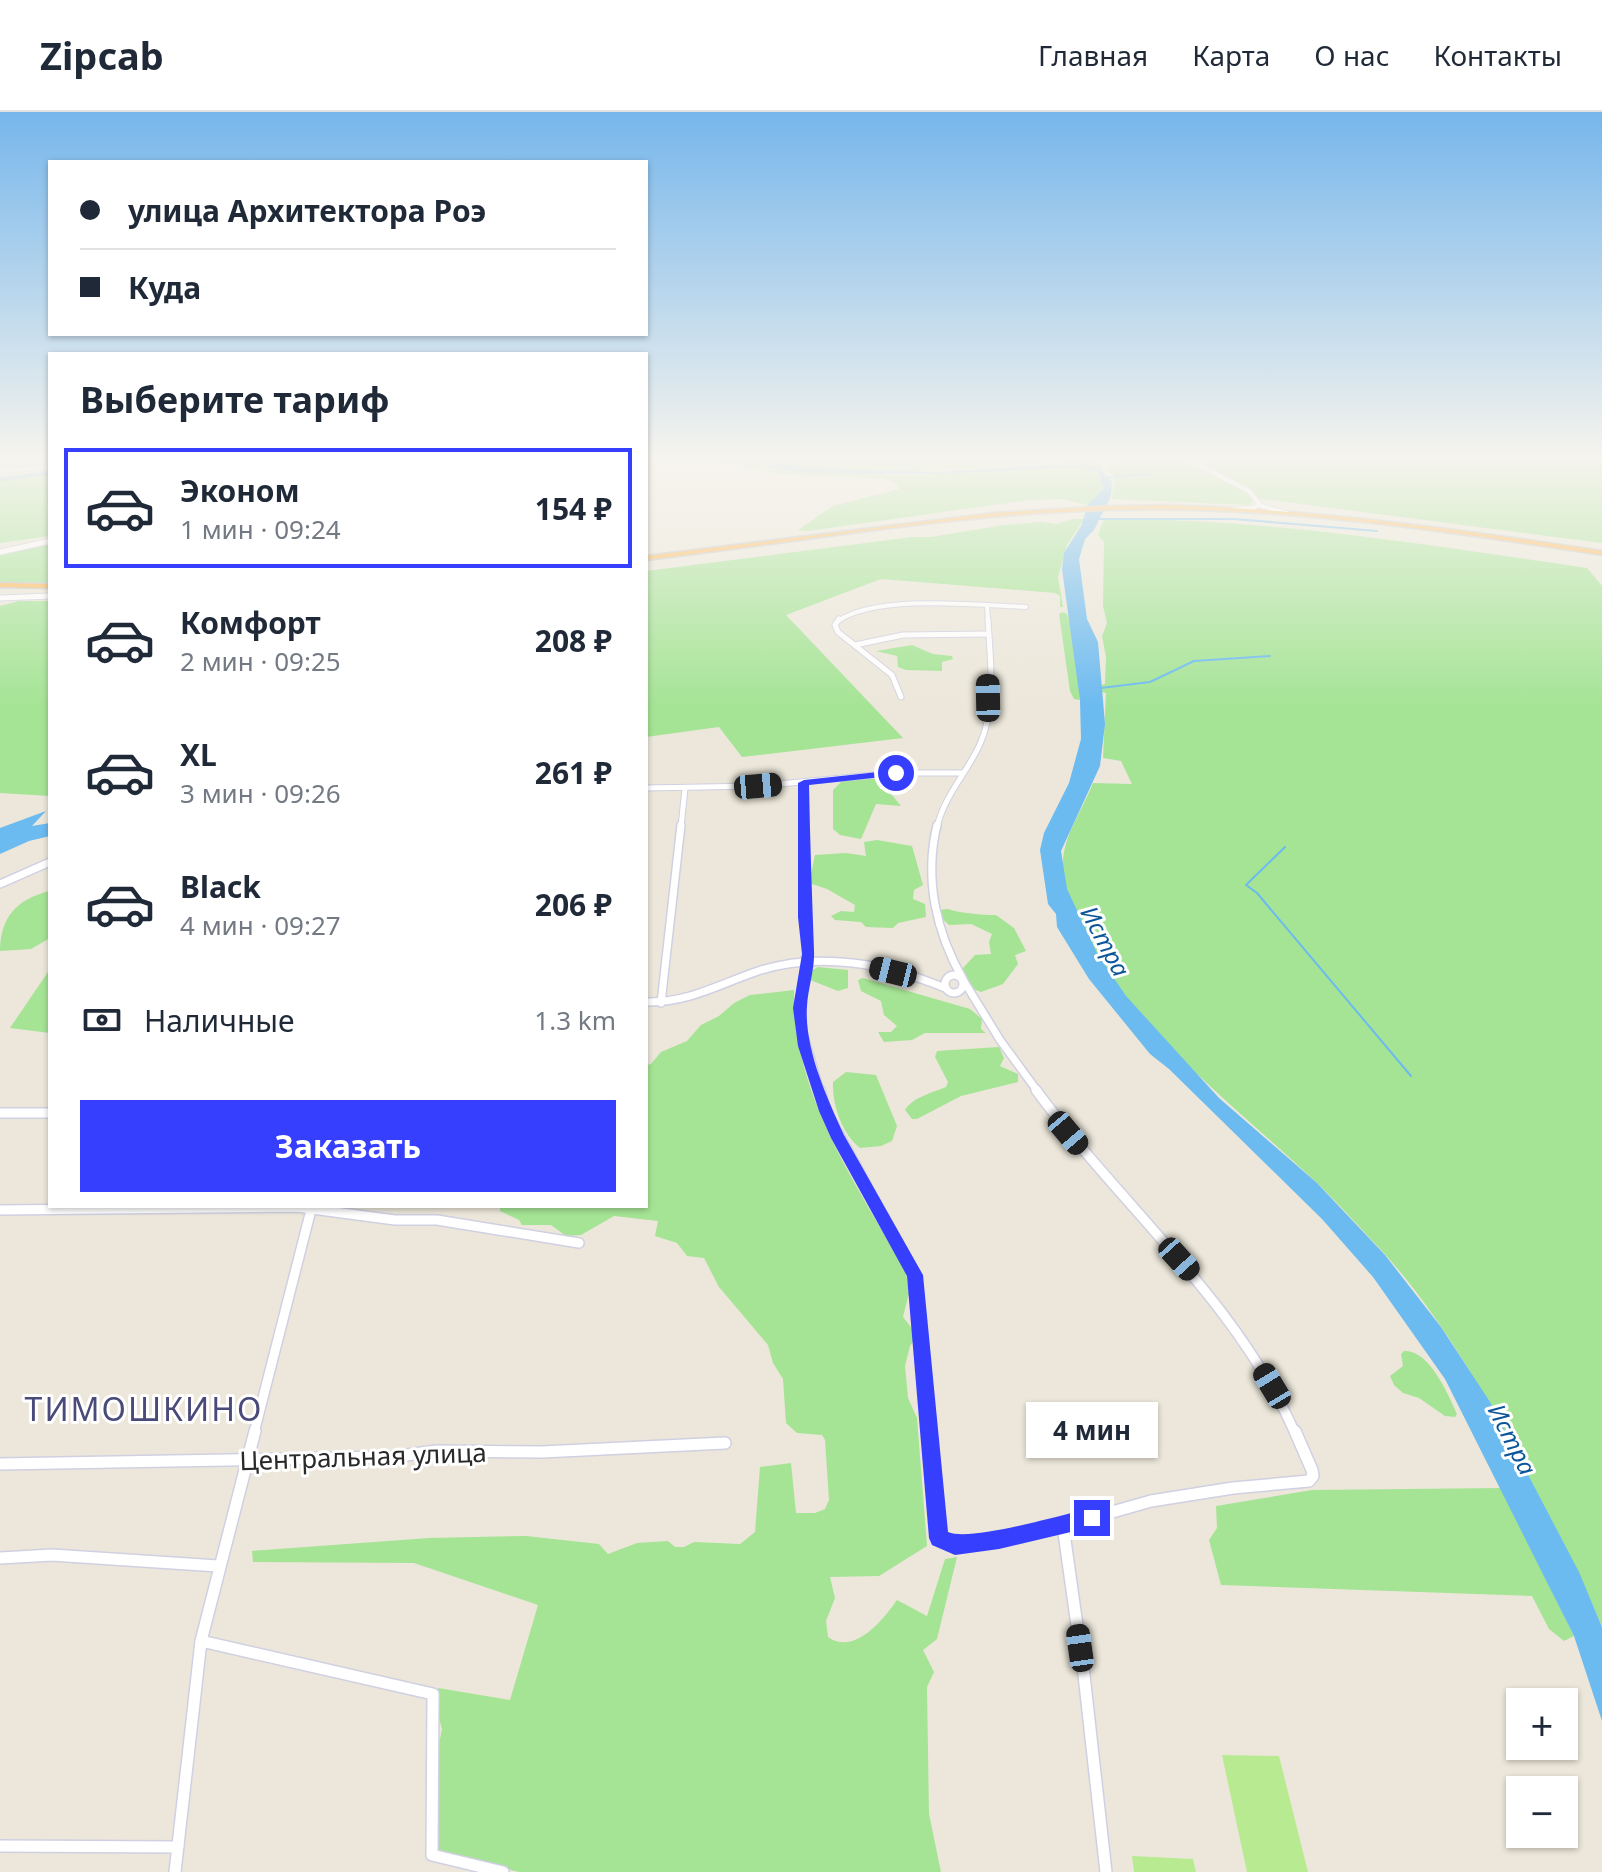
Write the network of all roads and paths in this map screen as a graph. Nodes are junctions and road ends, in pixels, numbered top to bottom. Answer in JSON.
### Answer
{"nodes":[{"id":1,"x":44,"y":542,"type":"edge"},
{"id":2,"x":790,"y":542,"type":"edge"},
{"id":3,"x":827,"y":542,"type":"edge"},
{"id":4,"x":1489,"y":542,"type":"edge"},
{"id":5,"x":1516,"y":542,"type":"edge"},
{"id":6,"x":40,"y":543,"type":"junction"},
{"id":7,"x":0,"y":551,"type":"edge"},
{"id":8,"x":1602,"y":556,"type":"edge"},
{"id":9,"x":648,"y":558,"type":"edge"},
{"id":10,"x":648,"y":565,"type":"edge"},
{"id":11,"x":0,"y":585,"type":"edge"},
{"id":12,"x":48,"y":586,"type":"edge"},
{"id":13,"x":0,"y":595,"type":"edge"},
{"id":14,"x":48,"y":595,"type":"edge"},
{"id":15,"x":987,"y":605,"type":"junction"},
{"id":16,"x":1026,"y":607,"type":"dead end"},
{"id":17,"x":987,"y":634,"type":"junction"},
{"id":18,"x":855,"y":645,"type":"junction"},
{"id":19,"x":901,"y":697,"type":"dead end"},
{"id":20,"x":962,"y":773,"type":"junction"},
{"id":21,"x":804,"y":783,"type":"junction"},
{"id":22,"x":648,"y":788,"type":"edge"},
{"id":23,"x":685,"y":788,"type":"junction"},
{"id":24,"x":48,"y":863,"type":"edge"},
{"id":25,"x":0,"y":884,"type":"edge"},
{"id":26,"x":808,"y":961,"type":"junction"},
{"id":27,"x":955,"y":965,"type":"junction"},
{"id":28,"x":947,"y":981,"type":"junction"},
{"id":29,"x":965,"y":982,"type":"junction"},
{"id":30,"x":959,"y":992,"type":"junction"},
{"id":31,"x":971,"y":995,"type":"junction"},
{"id":32,"x":648,"y":1002,"type":"edge"},
{"id":33,"x":661,"y":1003,"type":"junction"},
{"id":34,"x":0,"y":1113,"type":"edge"},
{"id":35,"x":48,"y":1113,"type":"edge"},
{"id":36,"x":102,"y":1208,"type":"edge"},
{"id":37,"x":311,"y":1208,"type":"edge"},
{"id":38,"x":0,"y":1210,"type":"edge"},
{"id":39,"x":579,"y":1243,"type":"dead end"},
{"id":40,"x":725,"y":1443,"type":"dead end"},
{"id":41,"x":249,"y":1460,"type":"junction"},
{"id":42,"x":0,"y":1464,"type":"edge"},
{"id":43,"x":1063,"y":1526,"type":"junction"},
{"id":44,"x":0,"y":1558,"type":"edge"},
{"id":45,"x":218,"y":1566,"type":"junction"},
{"id":46,"x":201,"y":1641,"type":"junction"},
{"id":47,"x":0,"y":1846,"type":"edge"},
{"id":48,"x":178,"y":1847,"type":"junction"},
{"id":49,"x":175,"y":1872,"type":"edge"},
{"id":50,"x":503,"y":1872,"type":"edge"},
{"id":51,"x":1106,"y":1872,"type":"edge"}],
"edges":[{"from":1,"to":6,"type":"street"},
{"from":2,"to":9,"type":"highway"},
{"from":3,"to":10,"type":"highway"},
{"from":4,"to":8,"type":"highway"},
{"from":5,"to":8,"type":"highway"},
{"from":6,"to":7,"type":"street"},
{"from":6,"to":7,"type":"street"},
{"from":11,"to":12,"type":"highway"},
{"from":13,"to":14,"type":"highway"},
{"from":15,"to":16,"type":"street"},
{"from":15,"to":17,"type":"street"},
{"from":15,"to":18,"type":"street"},
{"from":17,"to":18,"type":"street"},
{"from":17,"to":20,"type":"street"},
{"from":18,"to":19,"type":"street"},
{"from":20,"to":21,"type":"street"},
{"from":20,"to":27,"type":"street"},
{"from":21,"to":23,"type":"street"},
{"from":21,"to":26,"type":"street"},
{"from":22,"to":23,"type":"street"},
{"from":23,"to":33,"type":"street"},
{"from":24,"to":25,"type":"street"},
{"from":26,"to":28,"type":"street"},
{"from":26,"to":33,"type":"street"},
{"from":26,"to":43,"type":"street"},
{"from":27,"to":28,"type":"street"},
{"from":27,"to":29,"type":"street"},
{"from":28,"to":29,"type":"street"},
{"from":28,"to":30,"type":"street"},
{"from":29,"to":30,"type":"street"},
{"from":29,"to":31,"type":"street"},
{"from":30,"to":31,"type":"street"},
{"from":31,"to":43,"type":"street"},
{"from":32,"to":33,"type":"street"},
{"from":34,"to":35,"type":"street"},
{"from":36,"to":38,"type":"street"},
{"from":37,"to":39,"type":"street"},
{"from":37,"to":41,"type":"street"},
{"from":40,"to":41,"type":"street","name":"Центральная улица"},
{"from":41,"to":42,"type":"street","name":"Центральная улица"},
{"from":41,"to":45,"type":"street"},
{"from":43,"to":51,"type":"street"},
{"from":44,"to":45,"type":"street"},
{"from":45,"to":46,"type":"street"},
{"from":46,"to":48,"type":"street"},
{"from":46,"to":50,"type":"street"},
{"from":47,"to":48,"type":"street"},
{"from":48,"to":49,"type":"street"}]}
